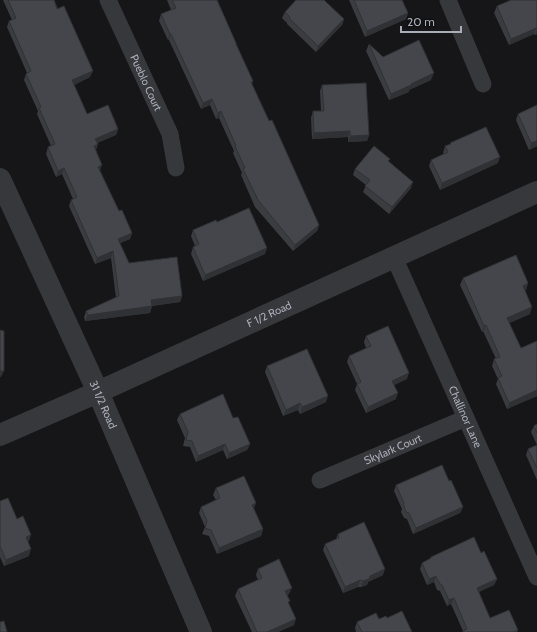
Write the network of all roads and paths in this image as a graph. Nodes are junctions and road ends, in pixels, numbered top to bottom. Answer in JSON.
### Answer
{"nodes":[{"id":1,"x":108,"y":0,"type":"edge"},
{"id":2,"x":448,"y":0,"type":"edge"},
{"id":3,"x":484,"y":84,"type":"dead end"},
{"id":4,"x":176,"y":168,"type":"dead end"},
{"id":5,"x":0,"y":179,"type":"edge"},
{"id":6,"x":537,"y":192,"type":"edge"},
{"id":7,"x":394,"y":257,"type":"junction"},
{"id":8,"x":98,"y":392,"type":"junction"},
{"id":9,"x":466,"y":418,"type":"junction"},
{"id":10,"x":0,"y":435,"type":"edge"},
{"id":11,"x":320,"y":480,"type":"dead end"},
{"id":12,"x":537,"y":577,"type":"edge"},
{"id":13,"x":201,"y":632,"type":"edge"}],
"edges":[{"from":1,"to":4,"type":"street","name":"Pueblo Court"},
{"from":2,"to":3,"type":"street"},
{"from":5,"to":8,"type":"street","name":"31 1/2 Road"},
{"from":6,"to":7,"type":"street","name":"F 1/2 Road"},
{"from":7,"to":8,"type":"street","name":"F 1/2 Road"},
{"from":7,"to":9,"type":"street","name":"Challinor Lane"},
{"from":8,"to":10,"type":"street","name":"F 1/2 Road"},
{"from":8,"to":13,"type":"street","name":"31 1/2 Road"},
{"from":9,"to":11,"type":"street","name":"Skylark Court"},
{"from":9,"to":12,"type":"street","name":"Challinor Lane"}]}
